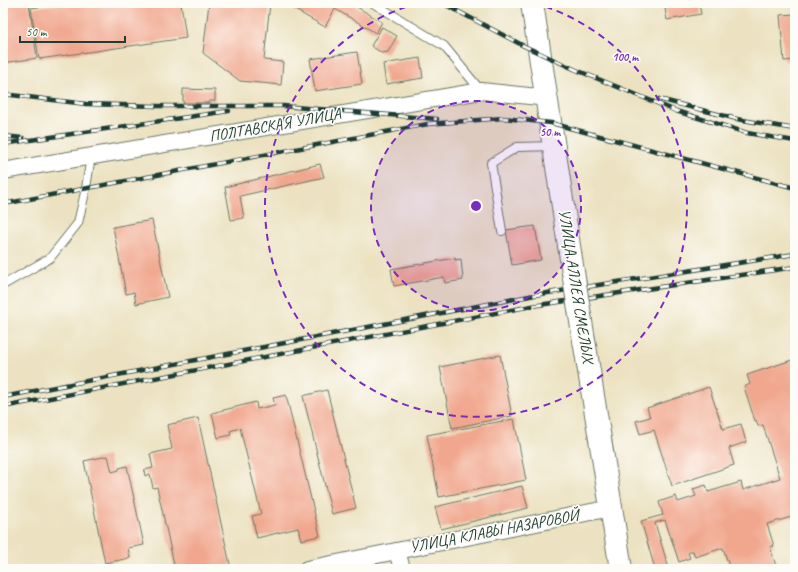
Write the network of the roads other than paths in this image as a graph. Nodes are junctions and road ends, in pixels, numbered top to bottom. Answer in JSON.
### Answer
{"nodes":[{"id":1,"x":372,"y":3,"type":"edge"},
{"id":2,"x":532,"y":3,"type":"edge"},
{"id":3,"x":481,"y":91,"type":"junction"},
{"id":4,"x":548,"y":98,"type":"junction"},
{"id":5,"x":555,"y":146,"type":"junction"},
{"id":6,"x":91,"y":156,"type":"junction"},
{"id":7,"x":3,"y":171,"type":"edge"},
{"id":8,"x":502,"y":231,"type":"dead end"},
{"id":9,"x":3,"y":285,"type":"edge"},
{"id":10,"x":611,"y":508,"type":"junction"},
{"id":11,"x":398,"y":551,"type":"junction"},
{"id":12,"x":306,"y":569,"type":"edge"},
{"id":13,"x":402,"y":569,"type":"edge"},
{"id":14,"x":621,"y":569,"type":"edge"}],
"edges":[{"from":1,"to":3,"type":"lane"},
{"from":2,"to":4,"type":"main road","name":"УЛИЦА АЛЛЕЯ СМЕЛЫХ"},
{"from":3,"to":4,"type":"street","name":"ПОЛТАВСКАЯ УЛИЦА"},
{"from":3,"to":6,"type":"street","name":"ПОЛТАВСКАЯ УЛИЦА"},
{"from":4,"to":5,"type":"main road","name":"УЛИЦА АЛЛЕЯ СМЕЛЫХ"},
{"from":5,"to":8,"type":"lane"},
{"from":5,"to":10,"type":"main road","name":"УЛИЦА АЛЛЕЯ СМЕЛЫХ","bridge":true},
{"from":6,"to":7,"type":"street","name":"ПОЛТАВСКАЯ УЛИЦА"},
{"from":6,"to":9,"type":"lane"},
{"from":10,"to":11,"type":"street","name":"УЛИЦА КЛАВЫ НАЗАРОВОЙ"},
{"from":10,"to":14,"type":"main road","name":"УЛИЦА АЛЛЕЯ СМЕЛЫХ"},
{"from":11,"to":12,"type":"street","name":"УЛИЦА КЛАВЫ НАЗАРОВОЙ"},
{"from":11,"to":13,"type":"street"}]}
